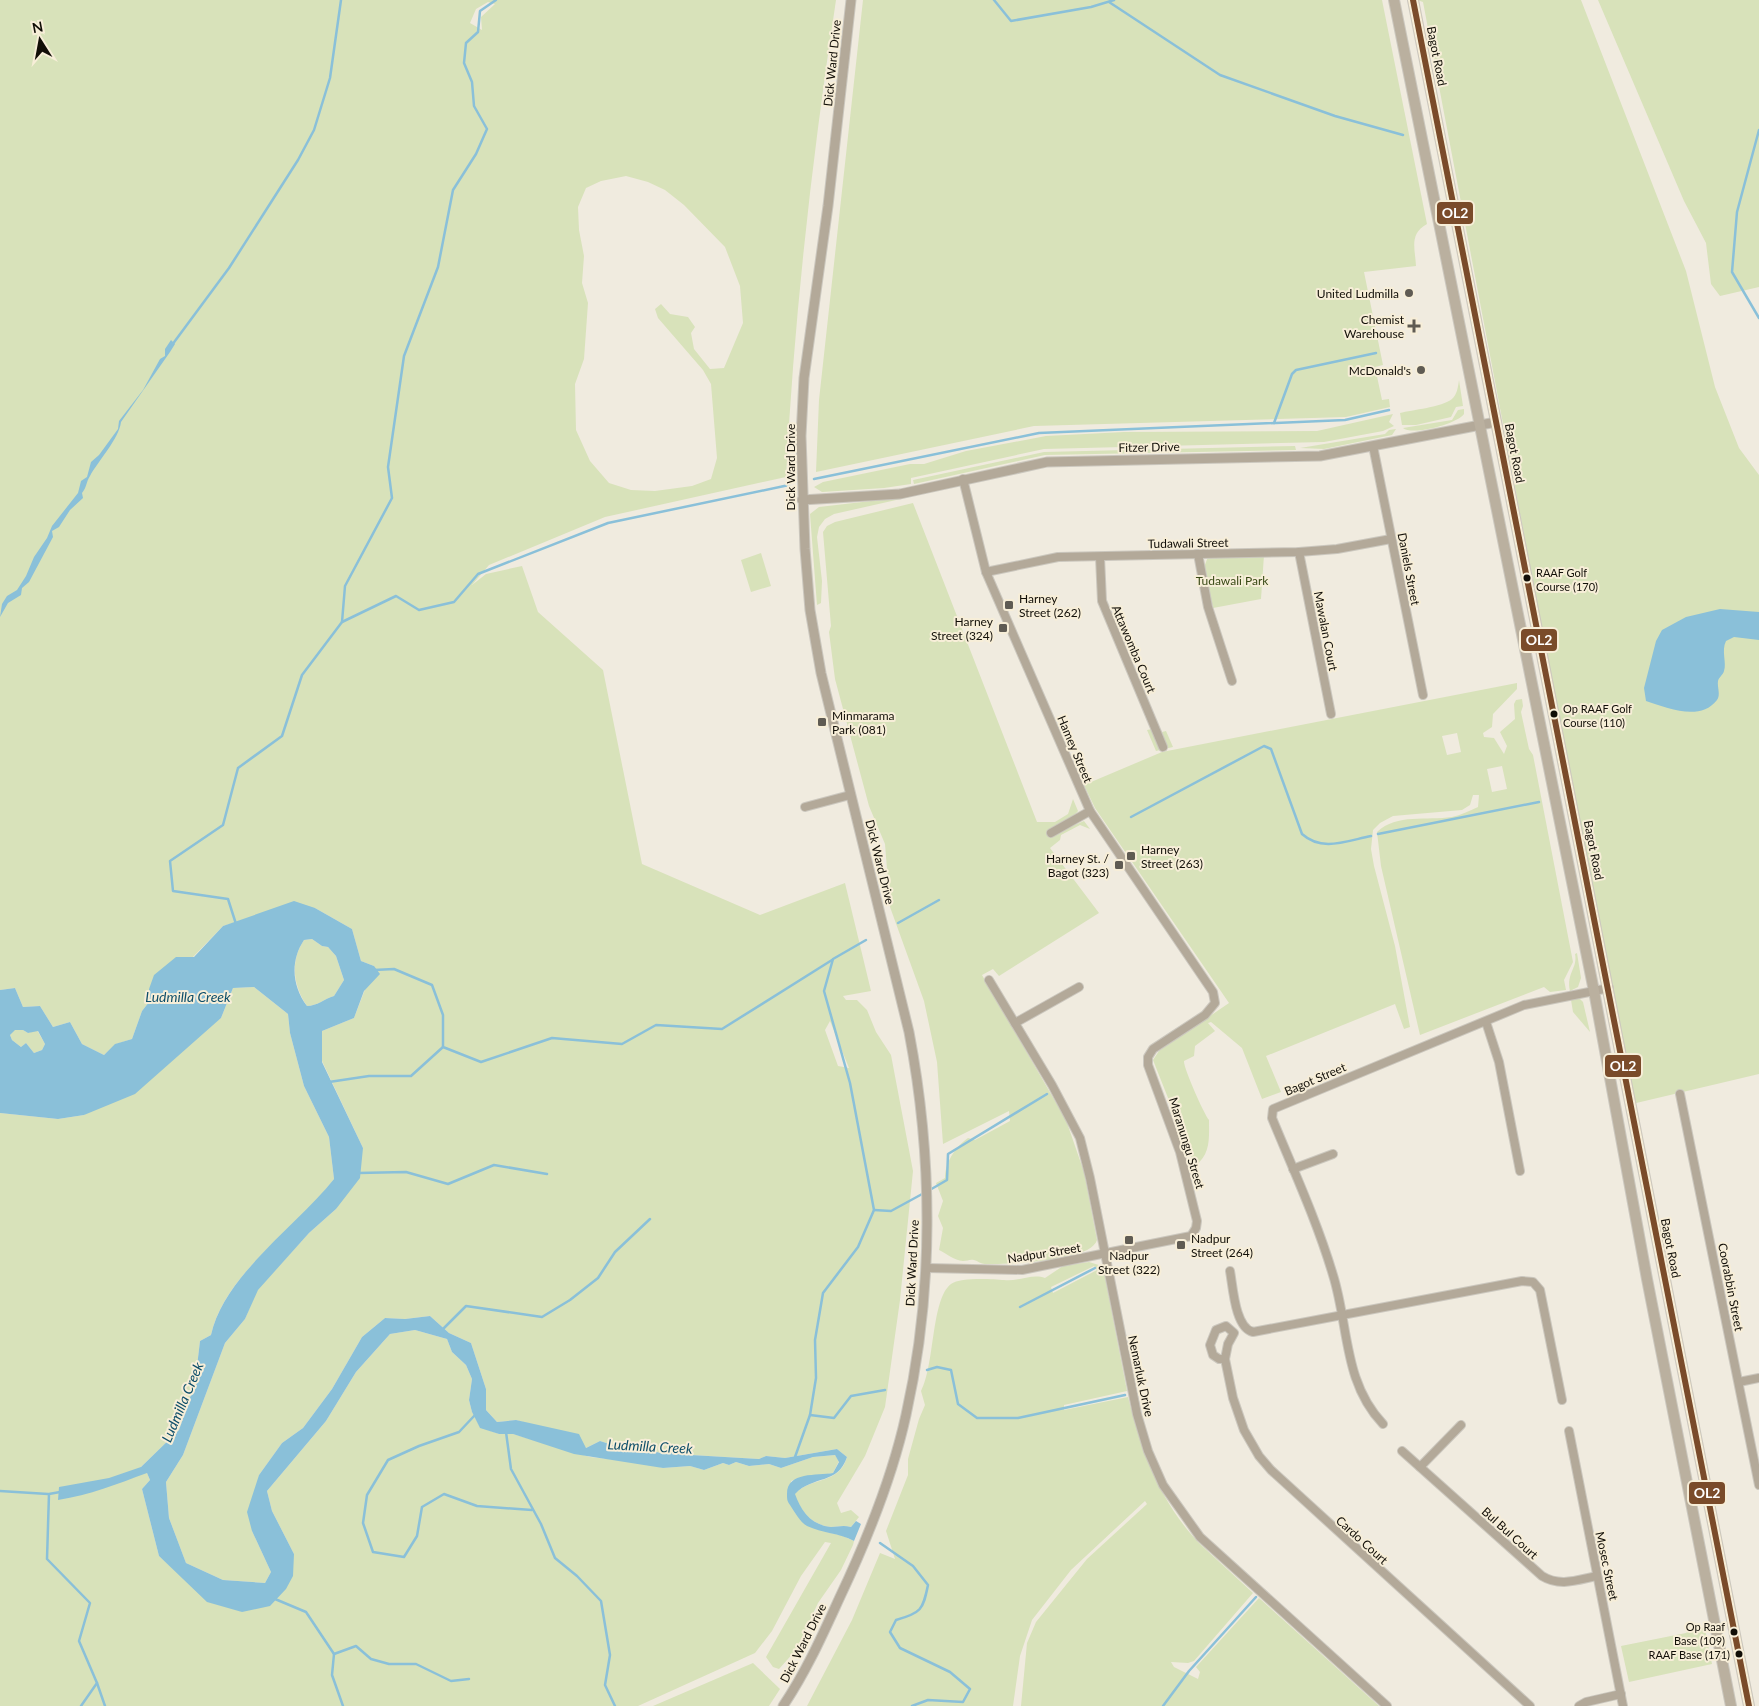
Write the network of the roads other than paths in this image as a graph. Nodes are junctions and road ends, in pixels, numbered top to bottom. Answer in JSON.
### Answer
{"nodes":[{"id":1,"x":852,"y":0,"type":"edge"},
{"id":2,"x":1394,"y":0,"type":"edge"},
{"id":3,"x":1413,"y":0,"type":"edge"},
{"id":4,"x":1496,"y":422,"type":"junction"},
{"id":5,"x":1478,"y":425,"type":"junction"},
{"id":6,"x":1373,"y":446,"type":"junction"},
{"id":7,"x":963,"y":479,"type":"junction"},
{"id":8,"x":802,"y":500,"type":"junction"},
{"id":9,"x":1391,"y":538,"type":"junction"},
{"id":10,"x":1299,"y":552,"type":"junction"},
{"id":11,"x":1198,"y":554,"type":"junction"},
{"id":12,"x":1100,"y":557,"type":"junction"},
{"id":13,"x":986,"y":572,"type":"junction"},
{"id":14,"x":1232,"y":681,"type":"dead end"},
{"id":15,"x":1423,"y":696,"type":"dead end"},
{"id":16,"x":1331,"y":714,"type":"dead end"},
{"id":17,"x":1163,"y":746,"type":"dead end"},
{"id":18,"x":850,"y":795,"type":"junction"},
{"id":19,"x":805,"y":807,"type":"dead end"},
{"id":20,"x":1090,"y":811,"type":"junction"},
{"id":21,"x":1051,"y":833,"type":"dead end"},
{"id":22,"x":989,"y":980,"type":"dead end"},
{"id":23,"x":1079,"y":987,"type":"dead end"},
{"id":24,"x":1608,"y":988,"type":"junction"},
{"id":25,"x":1594,"y":991,"type":"junction"},
{"id":26,"x":1215,"y":1003,"type":"joint"},
{"id":27,"x":1486,"y":1022,"type":"junction"},
{"id":28,"x":1015,"y":1023,"type":"junction"},
{"id":29,"x":1680,"y":1094,"type":"dead end"},
{"id":30,"x":1333,"y":1154,"type":"dead end"},
{"id":31,"x":1293,"y":1169,"type":"junction"},
{"id":32,"x":1520,"y":1171,"type":"dead end"},
{"id":33,"x":1105,"y":1255,"type":"junction"},
{"id":34,"x":926,"y":1268,"type":"junction"},
{"id":35,"x":1230,"y":1271,"type":"dead end"},
{"id":36,"x":1341,"y":1316,"type":"junction"},
{"id":37,"x":1225,"y":1359,"type":"dead end"},
{"id":38,"x":1759,"y":1378,"type":"edge"},
{"id":39,"x":1739,"y":1382,"type":"junction"},
{"id":40,"x":1562,"y":1400,"type":"dead end"},
{"id":41,"x":1383,"y":1424,"type":"dead end"},
{"id":42,"x":1461,"y":1426,"type":"dead end"},
{"id":43,"x":1569,"y":1431,"type":"dead end"},
{"id":44,"x":1402,"y":1451,"type":"dead end"},
{"id":45,"x":1756,"y":1457,"type":"edge"},
{"id":46,"x":1420,"y":1467,"type":"junction"},
{"id":47,"x":1759,"y":1484,"type":"edge"},
{"id":48,"x":1597,"y":1576,"type":"junction"},
{"id":49,"x":1621,"y":1694,"type":"junction"},
{"id":50,"x":783,"y":1706,"type":"edge"},
{"id":51,"x":1387,"y":1706,"type":"edge"},
{"id":52,"x":1530,"y":1706,"type":"edge"},
{"id":53,"x":1579,"y":1706,"type":"edge"},
{"id":54,"x":1624,"y":1706,"type":"edge"},
{"id":55,"x":1731,"y":1706,"type":"edge"},
{"id":56,"x":1749,"y":1706,"type":"edge"}],
"edges":[{"from":1,"to":8,"type":"street","name":"Dick Ward Drive"},
{"from":2,"to":5,"type":"main road"},
{"from":3,"to":4,"type":"main road","name":"Bagot Road"},
{"from":4,"to":5,"type":"street","name":"Fitzer Drive"},
{"from":4,"to":24,"type":"main road","name":"Bagot Road"},
{"from":5,"to":6,"type":"street","name":"Fitzer Drive"},
{"from":5,"to":25,"type":"main road"},
{"from":6,"to":7,"type":"street","name":"Fitzer Drive"},
{"from":6,"to":9,"type":"street","name":"Daniels Street"},
{"from":7,"to":8,"type":"street","name":"Fitzer Drive"},
{"from":7,"to":13,"type":"street","name":"Hamey Street"},
{"from":8,"to":18,"type":"street","name":"Dick Ward Drive"},
{"from":9,"to":10,"type":"street","name":"Tudawali Street"},
{"from":9,"to":15,"type":"street","name":"Daniels Street"},
{"from":10,"to":11,"type":"street","name":"Tudawali Street"},
{"from":10,"to":16,"type":"street","name":"Mawalan Court"},
{"from":11,"to":12,"type":"street","name":"Tudawali Street"},
{"from":11,"to":14,"type":"street"},
{"from":12,"to":13,"type":"street","name":"Tudawali Street"},
{"from":12,"to":17,"type":"street","name":"Attawomba Court"},
{"from":13,"to":20,"type":"street","name":"Hamey Street"},
{"from":18,"to":19,"type":"street"},
{"from":18,"to":34,"type":"street","name":"Dick Ward Drive"},
{"from":20,"to":21,"type":"street"},
{"from":20,"to":26,"type":"street","name":"Hamey Street"},
{"from":22,"to":28,"type":"street","name":"Nemarluk Drive"},
{"from":23,"to":28,"type":"street"},
{"from":24,"to":25,"type":"street","name":"Bagot Street"},
{"from":24,"to":56,"type":"main road","name":"Bagot Road"},
{"from":25,"to":27,"type":"street","name":"Bagot Street"},
{"from":25,"to":55,"type":"main road"},
{"from":26,"to":33,"type":"street","name":"Maranungu Street"},
{"from":27,"to":31,"type":"street","name":"Bagot Street"},
{"from":27,"to":32,"type":"street"},
{"from":28,"to":33,"type":"street","name":"Nemarluk Drive"},
{"from":29,"to":39,"type":"street","name":"Coorabbin Street"},
{"from":30,"to":31,"type":"street"},
{"from":31,"to":36,"type":"street","name":"Bagot Street"},
{"from":33,"to":34,"type":"street","name":"Nadpur Street"},
{"from":33,"to":51,"type":"street","name":"Nemarluk Drive"},
{"from":34,"to":50,"type":"street","name":"Dick Ward Drive"},
{"from":35,"to":36,"type":"street"},
{"from":36,"to":40,"type":"street"},
{"from":36,"to":41,"type":"street","name":"Bagot Street"},
{"from":37,"to":52,"type":"street","name":"Cardo Court"},
{"from":38,"to":39,"type":"street"},
{"from":39,"to":45,"type":"street","name":"Coorabbin Street"},
{"from":42,"to":46,"type":"street"},
{"from":43,"to":48,"type":"street","name":"Mosec Street"},
{"from":44,"to":46,"type":"street","name":"Bul Bul Court"},
{"from":45,"to":47,"type":"street","name":"Coorabbin Street"},
{"from":46,"to":48,"type":"street","name":"Bul Bul Court"},
{"from":48,"to":49,"type":"street","name":"Mosec Street"},
{"from":49,"to":53,"type":"street"},
{"from":49,"to":54,"type":"street","name":"Mosec Street"}]}
